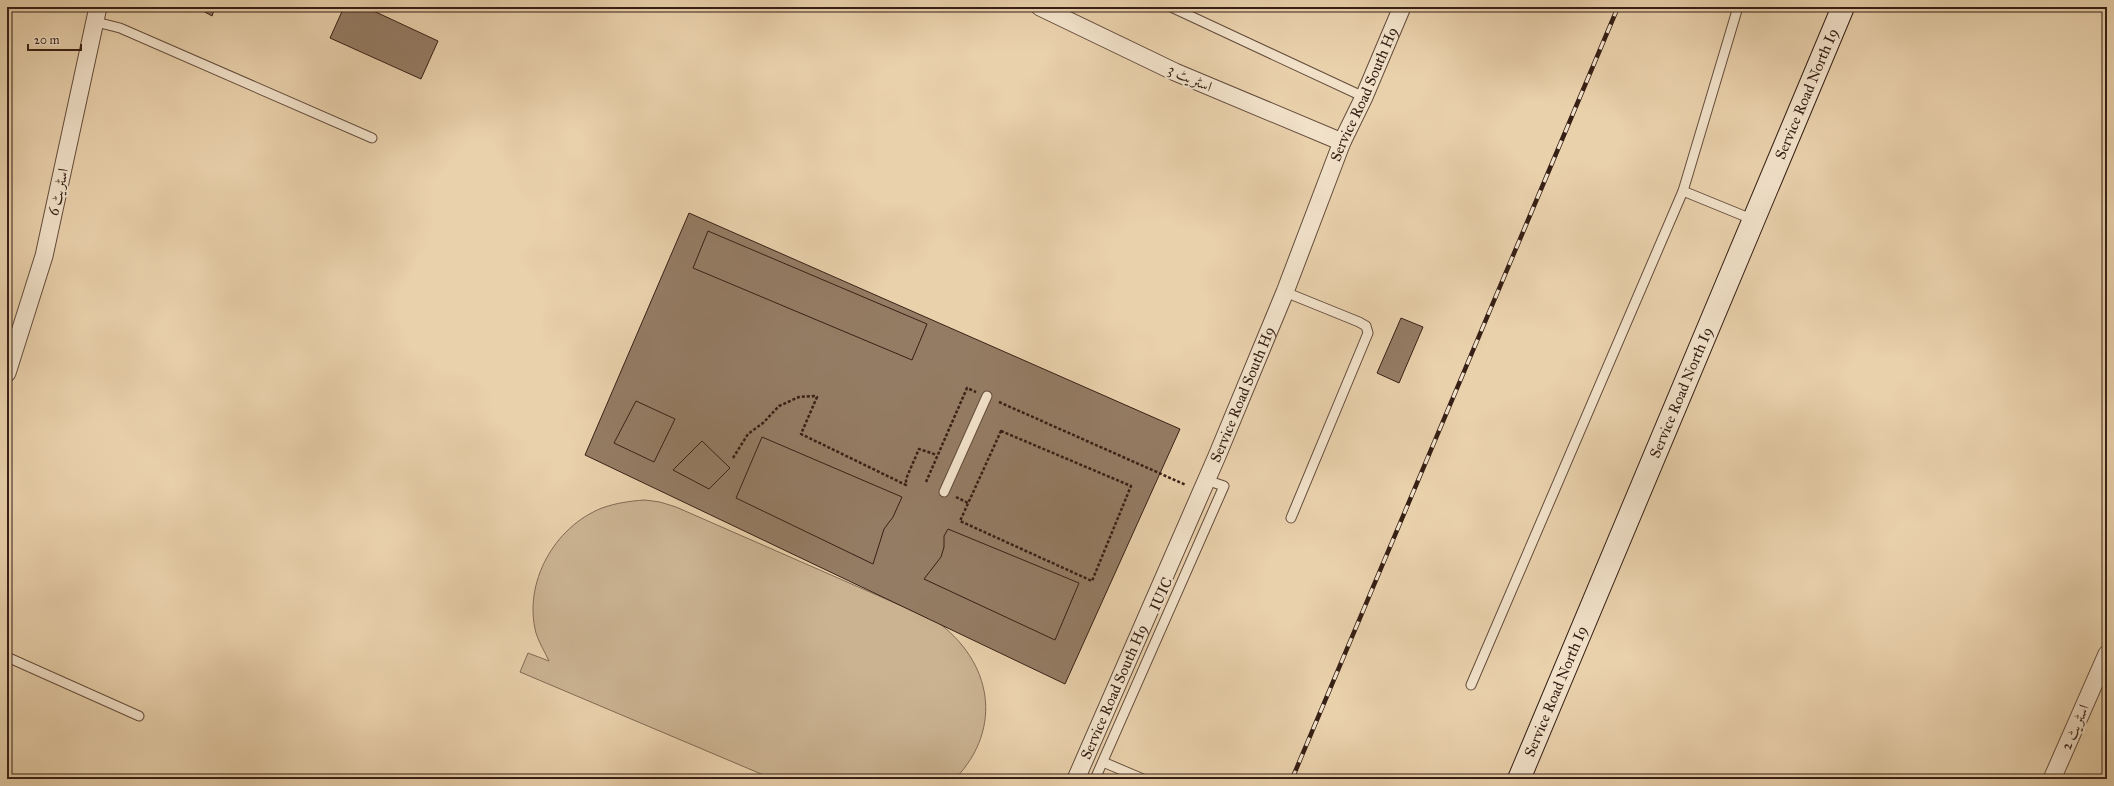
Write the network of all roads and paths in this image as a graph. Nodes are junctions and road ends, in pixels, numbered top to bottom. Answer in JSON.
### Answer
{"nodes":[{"id":1,"x":1040,"y":7,"type":"edge"},
{"id":2,"x":1171,"y":7,"type":"edge"},
{"id":3,"x":1402,"y":7,"type":"edge"},
{"id":4,"x":1738,"y":7,"type":"edge"},
{"id":5,"x":1843,"y":7,"type":"edge"},
{"id":6,"x":97,"y":14,"type":"edge"},
{"id":7,"x":1364,"y":97,"type":"junction"},
{"id":8,"x":372,"y":138,"type":"dead end"},
{"id":9,"x":1342,"y":142,"type":"junction"},
{"id":10,"x":1683,"y":191,"type":"junction"},
{"id":11,"x":1754,"y":220,"type":"junction"},
{"id":12,"x":1285,"y":292,"type":"junction"},
{"id":13,"x":7,"y":373,"type":"edge"},
{"id":14,"x":987,"y":396,"type":"junction"},
{"id":15,"x":1001,"y":431,"type":"joint"},
{"id":16,"x":937,"y":455,"type":"junction"},
{"id":17,"x":733,"y":458,"type":"dead end"},
{"id":18,"x":926,"y":482,"type":"dead end"},
{"id":19,"x":1204,"y":486,"type":"junction"},
{"id":20,"x":944,"y":492,"type":"dead end"},
{"id":21,"x":1291,"y":518,"type":"dead end"},
{"id":22,"x":2107,"y":654,"type":"edge"},
{"id":23,"x":7,"y":657,"type":"edge"},
{"id":24,"x":1471,"y":685,"type":"dead end"},
{"id":25,"x":139,"y":716,"type":"dead end"},
{"id":26,"x":1103,"y":762,"type":"junction"},
{"id":27,"x":1076,"y":779,"type":"edge"},
{"id":28,"x":1095,"y":779,"type":"edge"},
{"id":29,"x":1143,"y":779,"type":"edge"},
{"id":30,"x":1519,"y":779,"type":"edge"},
{"id":31,"x":2052,"y":779,"type":"edge"}],
"edges":[{"from":1,"to":9,"type":"street","name":"اسٹریٹ 3"},
{"from":2,"to":7,"type":"lane"},
{"from":3,"to":7,"type":"street","name":"Service Road South H9"},
{"from":4,"to":10,"type":"lane"},
{"from":5,"to":11,"type":"main road","name":"Service Road North I9"},
{"from":6,"to":8,"type":"lane"},
{"from":6,"to":13,"type":"street","name":"اسٹریٹ 6"},
{"from":7,"to":9,"type":"street","name":"Service Road South H9"},
{"from":9,"to":12,"type":"street","name":"Service Road South H9"},
{"from":10,"to":11,"type":"lane"},
{"from":10,"to":24,"type":"lane"},
{"from":11,"to":30,"type":"main road","name":"Service Road North I9"},
{"from":12,"to":19,"type":"street","name":"Service Road South H9"},
{"from":12,"to":21,"type":"lane"},
{"from":14,"to":16,"type":"path"},
{"from":14,"to":19,"type":"path"},
{"from":14,"to":20,"type":"lane"},
{"from":15,"to":15,"type":"path"},
{"from":16,"to":17,"type":"path"},
{"from":16,"to":18,"type":"path"},
{"from":19,"to":26,"type":"lane","name":"IUIC"},
{"from":19,"to":27,"type":"street","name":"Service Road South H9"},
{"from":22,"to":31,"type":"street","name":"اسٹریٹ 2"},
{"from":23,"to":25,"type":"lane"},
{"from":26,"to":28,"type":"lane","name":"IUIC"},
{"from":26,"to":29,"type":"lane"}]}
